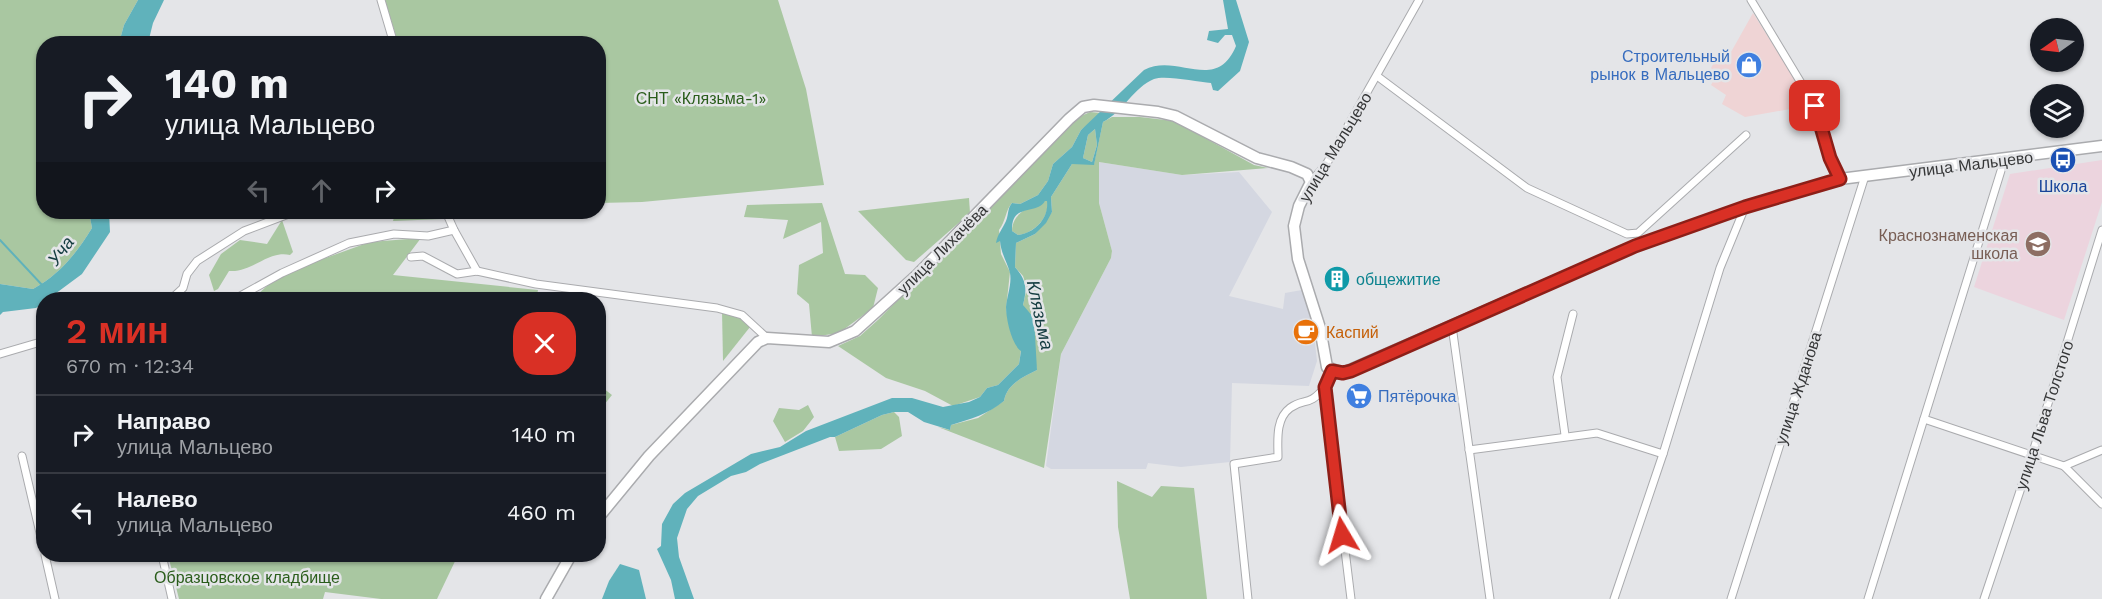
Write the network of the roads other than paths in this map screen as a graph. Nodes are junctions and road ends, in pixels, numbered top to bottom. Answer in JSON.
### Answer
{"nodes":[{"id":1,"x":381,"y":0,"type":"edge"},
{"id":2,"x":1419,"y":0,"type":"edge"},
{"id":3,"x":1751,"y":0,"type":"edge"},
{"id":4,"x":392,"y":36,"type":"edge"},
{"id":5,"x":1377,"y":76,"type":"junction"},
{"id":6,"x":1746,"y":135,"type":"dead end"},
{"id":7,"x":2102,"y":146,"type":"edge"},
{"id":8,"x":2004,"y":160,"type":"junction"},
{"id":9,"x":1865,"y":176,"type":"junction"},
{"id":10,"x":1840,"y":179,"type":"junction"},
{"id":11,"x":1311,"y":182,"type":"junction"},
{"id":12,"x":1745,"y":207,"type":"junction"},
{"id":13,"x":276,"y":219,"type":"edge"},
{"id":14,"x":449,"y":219,"type":"edge"},
{"id":15,"x":454,"y":230,"type":"junction"},
{"id":16,"x":2102,"y":230,"type":"edge"},
{"id":17,"x":1634,"y":240,"type":"junction"},
{"id":18,"x":411,"y":257,"type":"dead end"},
{"id":19,"x":477,"y":271,"type":"junction"},
{"id":20,"x":179,"y":292,"type":"edge"},
{"id":21,"x":248,"y":292,"type":"edge"},
{"id":22,"x":596,"y":292,"type":"edge"},
{"id":23,"x":606,"y":293,"type":"edge"},
{"id":24,"x":1573,"y":314,"type":"dead end"},
{"id":25,"x":1452,"y":326,"type":"junction"},
{"id":26,"x":767,"y":338,"type":"junction"},
{"id":27,"x":36,"y":343,"type":"edge"},
{"id":28,"x":0,"y":354,"type":"edge"},
{"id":29,"x":1332,"y":371,"type":"junction"},
{"id":30,"x":1325,"y":387,"type":"junction"},
{"id":31,"x":1924,"y":419,"type":"junction"},
{"id":32,"x":1565,"y":435,"type":"junction"},
{"id":33,"x":1469,"y":450,"type":"junction"},
{"id":34,"x":2102,"y":450,"type":"edge"},
{"id":35,"x":1663,"y":454,"type":"junction"},
{"id":36,"x":2032,"y":455,"type":"junction"},
{"id":37,"x":22,"y":456,"type":"dead end"},
{"id":38,"x":2064,"y":466,"type":"junction"},
{"id":39,"x":2102,"y":504,"type":"edge"},
{"id":40,"x":606,"y":508,"type":"edge"},
{"id":41,"x":36,"y":516,"type":"edge"},
{"id":42,"x":47,"y":562,"type":"edge"},
{"id":43,"x":164,"y":562,"type":"edge"},
{"id":44,"x":567,"y":562,"type":"edge"},
{"id":45,"x":55,"y":599,"type":"edge"},
{"id":46,"x":172,"y":599,"type":"edge"},
{"id":47,"x":546,"y":599,"type":"edge"},
{"id":48,"x":1248,"y":599,"type":"edge"},
{"id":49,"x":1351,"y":599,"type":"edge"},
{"id":50,"x":1490,"y":599,"type":"edge"},
{"id":51,"x":1614,"y":599,"type":"edge"},
{"id":52,"x":1731,"y":599,"type":"edge"},
{"id":53,"x":1868,"y":599,"type":"edge"},
{"id":54,"x":1984,"y":599,"type":"edge"}],
"edges":[{"from":1,"to":4,"type":"street"},
{"from":2,"to":5,"type":"street","name":"улица Мальцево"},
{"from":3,"to":10,"type":"street"},
{"from":5,"to":11,"type":"street","name":"улица Мальцево"},
{"from":5,"to":17,"type":"street"},
{"from":6,"to":17,"type":"street"},
{"from":7,"to":8,"type":"street","name":"улица Мальцево"},
{"from":8,"to":9,"type":"street","name":"улица Мальцево"},
{"from":8,"to":31,"type":"street"},
{"from":9,"to":10,"type":"street","name":"улица Мальцево"},
{"from":9,"to":52,"type":"street","name":"улица Жданова"},
{"from":10,"to":12,"type":"street","name":"улица Мальцево"},
{"from":11,"to":26,"type":"street","name":"улица Лихачёва"},
{"from":11,"to":29,"type":"street","name":"улица Мальцево"},
{"from":12,"to":17,"type":"street","name":"улица Мальцево"},
{"from":12,"to":35,"type":"street"},
{"from":13,"to":20,"type":"street"},
{"from":14,"to":15,"type":"street"},
{"from":15,"to":19,"type":"street"},
{"from":15,"to":21,"type":"street"},
{"from":16,"to":36,"type":"street","name":"улица Льва Толстого"},
{"from":17,"to":25,"type":"street","name":"улица Мальцево"},
{"from":18,"to":19,"type":"street"},
{"from":19,"to":22,"type":"street"},
{"from":23,"to":26,"type":"street"},
{"from":24,"to":32,"type":"street"},
{"from":25,"to":29,"type":"street","name":"улица Мальцево"},
{"from":25,"to":33,"type":"street"},
{"from":26,"to":40,"type":"street"},
{"from":27,"to":28,"type":"street"},
{"from":29,"to":30,"type":"street"},
{"from":30,"to":48,"type":"street"},
{"from":30,"to":49,"type":"street"},
{"from":31,"to":36,"type":"street"},
{"from":31,"to":53,"type":"street"},
{"from":32,"to":33,"type":"street"},
{"from":32,"to":35,"type":"street"},
{"from":33,"to":50,"type":"street"},
{"from":34,"to":38,"type":"street"},
{"from":35,"to":51,"type":"street"},
{"from":36,"to":38,"type":"street"},
{"from":36,"to":54,"type":"street","name":"улица Льва Толстого"},
{"from":37,"to":41,"type":"street"},
{"from":38,"to":39,"type":"street"},
{"from":42,"to":45,"type":"street"},
{"from":43,"to":46,"type":"street"},
{"from":44,"to":47,"type":"street"}]}
